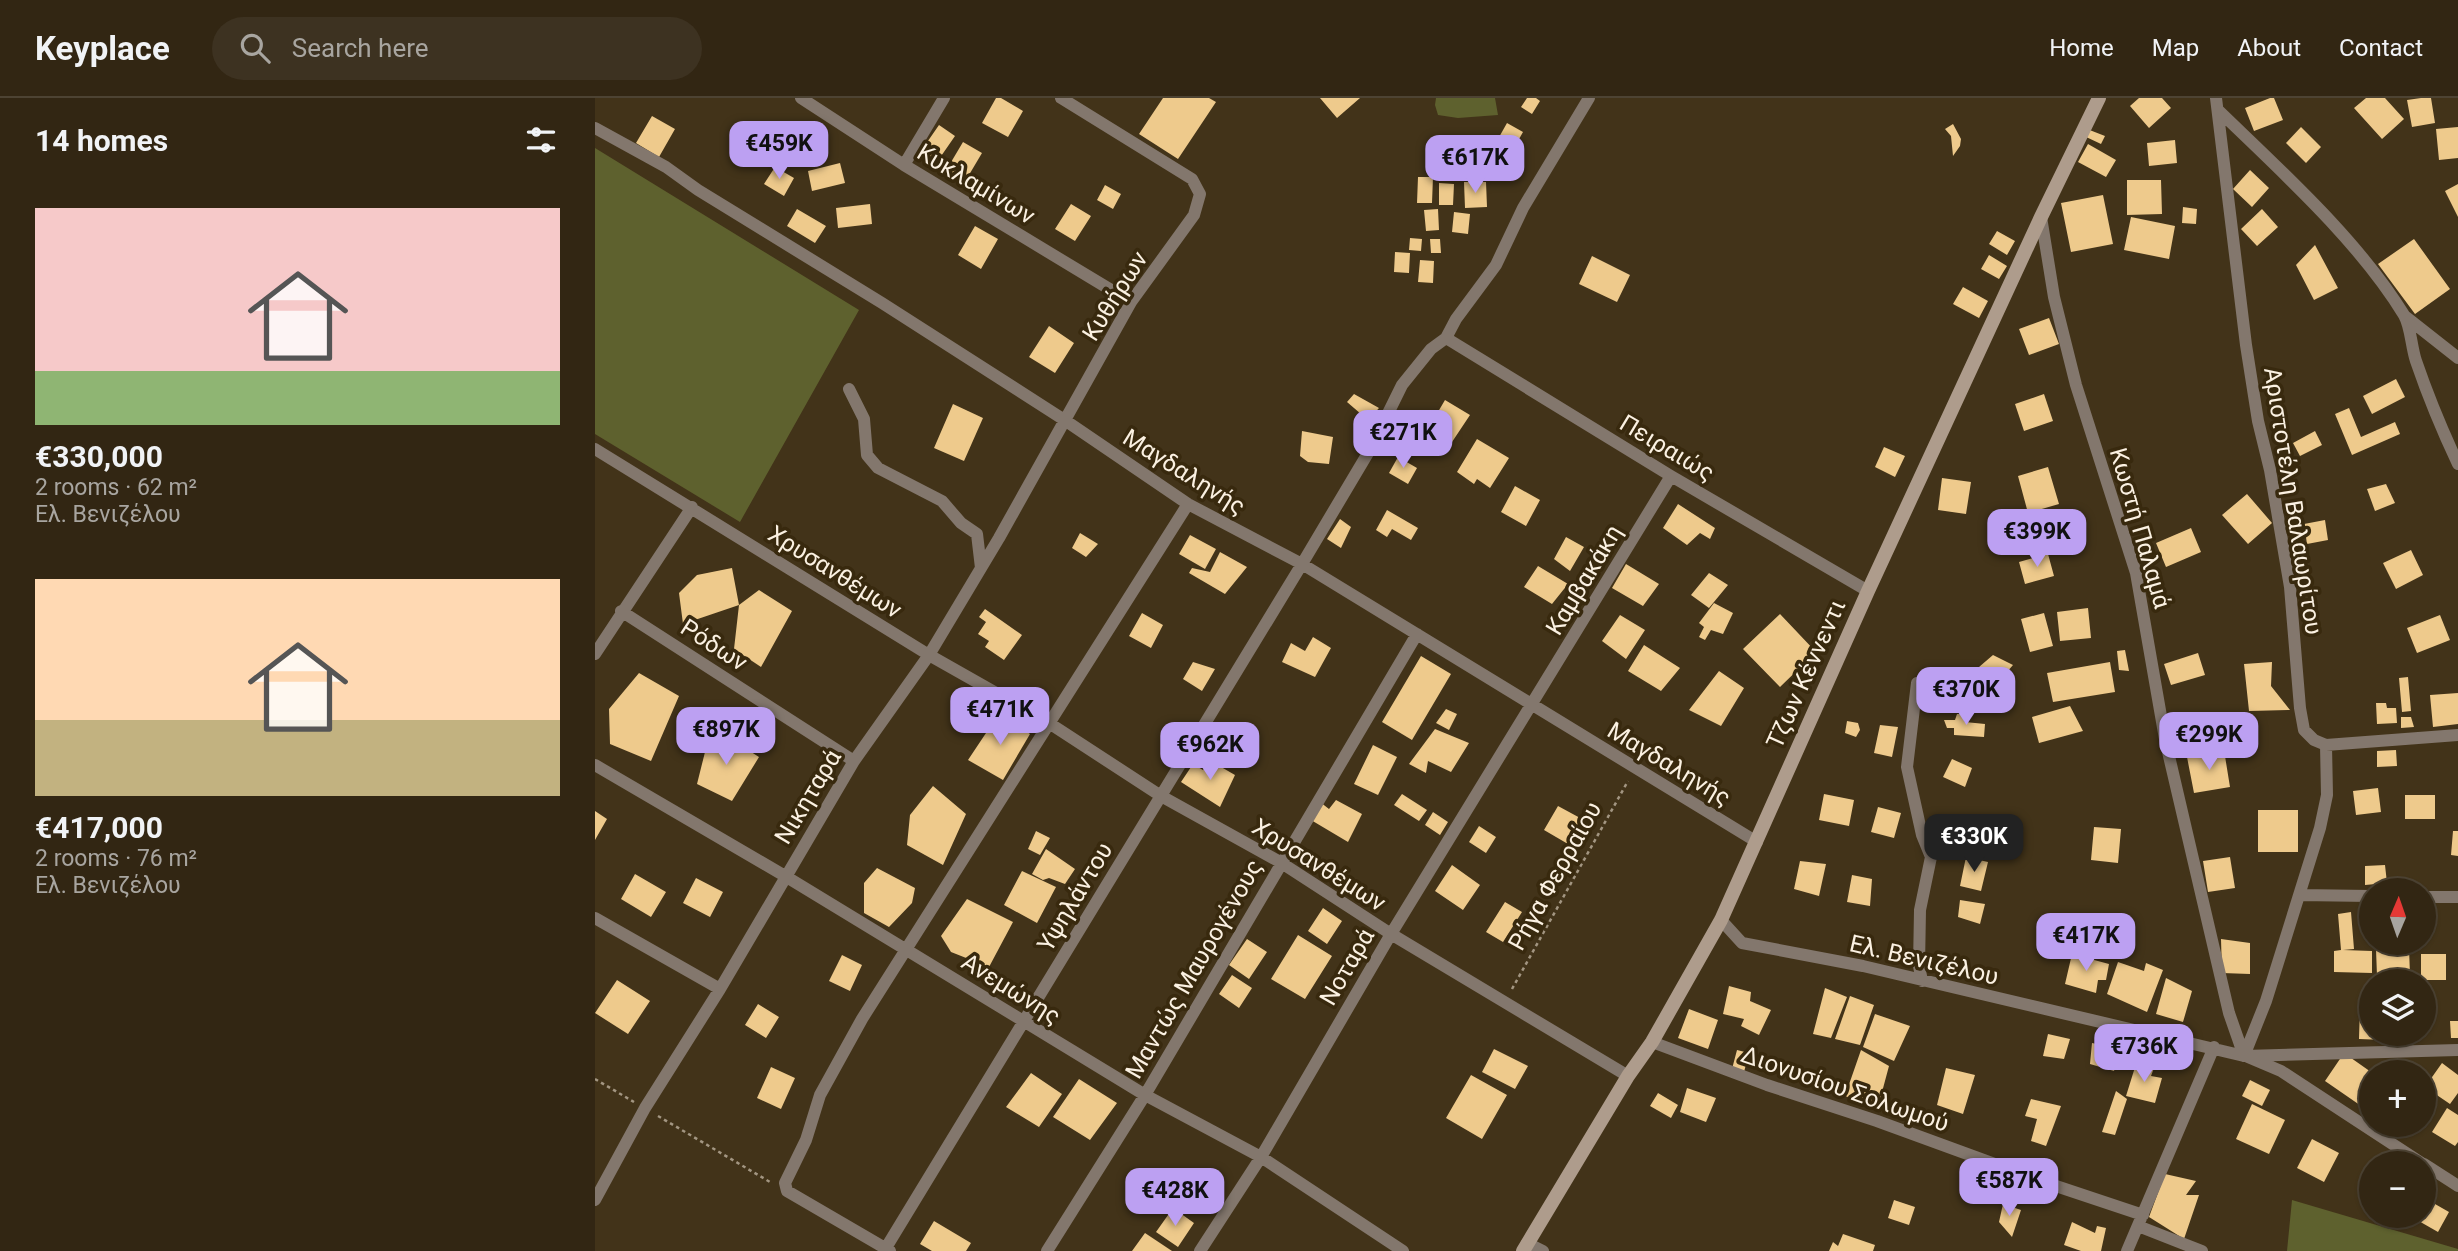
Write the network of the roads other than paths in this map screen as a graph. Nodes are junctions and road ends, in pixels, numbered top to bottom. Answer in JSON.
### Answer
{"nodes":[{"id":1,"x":801,"y":98,"type":"edge"},
{"id":2,"x":944,"y":98,"type":"edge"},
{"id":3,"x":1061,"y":98,"type":"edge"},
{"id":4,"x":1590,"y":98,"type":"edge"},
{"id":5,"x":2099,"y":98,"type":"edge"},
{"id":6,"x":2217,"y":104,"type":"edge"},
{"id":7,"x":595,"y":128,"type":"edge"},
{"id":8,"x":904,"y":165,"type":"junction"},
{"id":9,"x":2041,"y":217,"type":"junction"},
{"id":10,"x":1131,"y":302,"type":"junction"},
{"id":11,"x":2406,"y":317,"type":"junction"},
{"id":12,"x":1446,"y":338,"type":"junction"},
{"id":13,"x":2458,"y":358,"type":"edge"},
{"id":14,"x":849,"y":389,"type":"dead end"},
{"id":15,"x":1066,"y":421,"type":"junction"},
{"id":16,"x":595,"y":449,"type":"edge"},
{"id":17,"x":2458,"y":464,"type":"edge"},
{"id":18,"x":1671,"y":475,"type":"junction"},
{"id":19,"x":1188,"y":504,"type":"junction"},
{"id":20,"x":692,"y":507,"type":"junction"},
{"id":21,"x":1302,"y":564,"type":"junction"},
{"id":22,"x":981,"y":568,"type":"junction"},
{"id":23,"x":1868,"y":591,"type":"junction"},
{"id":24,"x":621,"y":611,"type":"junction"},
{"id":25,"x":1417,"y":634,"type":"junction"},
{"id":26,"x":595,"y":654,"type":"edge"},
{"id":27,"x":929,"y":655,"type":"junction"},
{"id":28,"x":1917,"y":683,"type":"dead end"},
{"id":29,"x":1531,"y":705,"type":"junction"},
{"id":30,"x":1049,"y":723,"type":"junction"},
{"id":31,"x":2458,"y":735,"type":"edge"},
{"id":32,"x":2326,"y":745,"type":"junction"},
{"id":33,"x":854,"y":761,"type":"junction"},
{"id":34,"x":595,"y":765,"type":"edge"},
{"id":35,"x":1161,"y":796,"type":"junction"},
{"id":36,"x":1757,"y":842,"type":"junction"},
{"id":37,"x":1280,"y":862,"type":"junction"},
{"id":38,"x":785,"y":876,"type":"junction"},
{"id":39,"x":2299,"y":895,"type":"junction"},
{"id":40,"x":2359,"y":896,"type":"edge"},
{"id":41,"x":2436,"y":897,"type":"edge"},
{"id":42,"x":2458,"y":897,"type":"edge"},
{"id":43,"x":595,"y":918,"type":"edge"},
{"id":44,"x":1721,"y":920,"type":"junction"},
{"id":45,"x":1391,"y":934,"type":"junction"},
{"id":46,"x":908,"y":950,"type":"junction"},
{"id":47,"x":1922,"y":981,"type":"junction"},
{"id":48,"x":720,"y":989,"type":"junction"},
{"id":49,"x":1024,"y":1022,"type":"junction"},
{"id":50,"x":1652,"y":1042,"type":"junction"},
{"id":51,"x":2214,"y":1047,"type":"junction"},
{"id":52,"x":2458,"y":1051,"type":"edge"},
{"id":53,"x":2244,"y":1056,"type":"junction"},
{"id":54,"x":1628,"y":1076,"type":"junction"},
{"id":55,"x":1145,"y":1095,"type":"junction"},
{"id":56,"x":2403,"y":1151,"type":"edge"},
{"id":57,"x":1261,"y":1157,"type":"junction"},
{"id":58,"x":2436,"y":1172,"type":"edge"},
{"id":59,"x":2458,"y":1186,"type":"edge"},
{"id":60,"x":595,"y":1200,"type":"edge"},
{"id":61,"x":2141,"y":1221,"type":"junction"},
{"id":62,"x":1525,"y":1247,"type":"edge"},
{"id":63,"x":886,"y":1250,"type":"edge"},
{"id":64,"x":1047,"y":1251,"type":"edge"},
{"id":65,"x":1200,"y":1251,"type":"edge"},
{"id":66,"x":1403,"y":1251,"type":"edge"},
{"id":67,"x":1543,"y":1251,"type":"edge"},
{"id":68,"x":2127,"y":1251,"type":"edge"},
{"id":69,"x":2202,"y":1251,"type":"edge"}],
"edges":[{"from":1,"to":8,"type":"street","name":"Κυκλαμίνων"},
{"from":2,"to":8,"type":"street"},
{"from":3,"to":10,"type":"street","name":"Κυθήρων"},
{"from":4,"to":12,"type":"street","name":"Υψηλάντου"},
{"from":5,"to":9,"type":"street","name":"Τζων Κέννεντι"},
{"from":6,"to":11,"type":"street"},
{"from":6,"to":32,"type":"street","name":"Αριστοτέλη Βαλαωρίτου"},
{"from":7,"to":15,"type":"street","name":"Μαγδαληνής"},
{"from":8,"to":10,"type":"street","name":"Κυκλαμίνων"},
{"from":9,"to":23,"type":"street","name":"Τζων Κέννεντι"},
{"from":9,"to":53,"type":"street","name":"Κωστή Παλαμά"},
{"from":10,"to":15,"type":"street","name":"Κυθήρων"},
{"from":11,"to":13,"type":"street"},
{"from":11,"to":17,"type":"street"},
{"from":12,"to":18,"type":"street","name":"Πειραιώς"},
{"from":12,"to":21,"type":"street","name":"Υψηλάντου"},
{"from":14,"to":22,"type":"street"},
{"from":15,"to":19,"type":"street","name":"Μαγδαληνής"},
{"from":15,"to":22,"type":"street","name":"Νικηταρά"},
{"from":16,"to":20,"type":"street","name":"Χρυσανθέμων"},
{"from":18,"to":23,"type":"street","name":"Πειραιώς"},
{"from":18,"to":29,"type":"street","name":"Καμβακάκη"},
{"from":19,"to":21,"type":"street","name":"Μαγδαληνής"},
{"from":19,"to":30,"type":"street"},
{"from":20,"to":24,"type":"street"},
{"from":20,"to":27,"type":"street","name":"Χρυσανθέμων"},
{"from":21,"to":25,"type":"street","name":"Μαγδαληνής"},
{"from":21,"to":35,"type":"street","name":"Υψηλάντου"},
{"from":22,"to":27,"type":"street","name":"Νικηταρά"},
{"from":23,"to":36,"type":"street","name":"Τζων Κέννεντι"},
{"from":24,"to":26,"type":"street"},
{"from":24,"to":33,"type":"street","name":"Ρόδων"},
{"from":25,"to":29,"type":"street","name":"Μαγδαληνής"},
{"from":25,"to":37,"type":"street","name":"Μαντώς Μαυρογένους"},
{"from":27,"to":30,"type":"street","name":"Χρυσανθέμων"},
{"from":27,"to":33,"type":"street","name":"Νικηταρά"},
{"from":28,"to":47,"type":"street"},
{"from":29,"to":36,"type":"street","name":"Μαγδαληνής"},
{"from":29,"to":45,"type":"street","name":"Νοταρά"},
{"from":30,"to":35,"type":"street","name":"Χρυσανθέμων"},
{"from":30,"to":46,"type":"street"},
{"from":31,"to":32,"type":"street"},
{"from":32,"to":39,"type":"street"},
{"from":33,"to":38,"type":"street","name":"Νικηταρά"},
{"from":34,"to":38,"type":"street","name":"Ανεμώνης"},
{"from":35,"to":37,"type":"street","name":"Χρυσανθέμων"},
{"from":35,"to":49,"type":"street","name":"Υψηλάντου"},
{"from":36,"to":44,"type":"street","name":"Τζων Κέννεντι"},
{"from":37,"to":45,"type":"street","name":"Χρυσανθέμων"},
{"from":37,"to":55,"type":"street","name":"Μαντώς Μαυρογένους"},
{"from":38,"to":46,"type":"street","name":"Ανεμώνης"},
{"from":38,"to":48,"type":"street","name":"Νικηταρά"},
{"from":39,"to":40,"type":"street"},
{"from":39,"to":53,"type":"street"},
{"from":41,"to":42,"type":"street"},
{"from":43,"to":48,"type":"street"},
{"from":44,"to":47,"type":"street","name":"Ελ. Βενιζέλου"},
{"from":44,"to":50,"type":"street","name":"Τζων Κέννεντι"},
{"from":45,"to":54,"type":"street","name":"Χρυσανθέμων"},
{"from":45,"to":57,"type":"street","name":"Νοταρά"},
{"from":46,"to":49,"type":"street","name":"Ανεμώνης"},
{"from":46,"to":63,"type":"street"},
{"from":47,"to":51,"type":"street","name":"Ελ. Βενιζέλου"},
{"from":48,"to":60,"type":"street","name":"Νικηταρά"},
{"from":49,"to":55,"type":"street","name":"Ανεμώνης"},
{"from":49,"to":63,"type":"street","name":"Υψηλάντου"},
{"from":50,"to":54,"type":"street","name":"Τζων Κέννεντι"},
{"from":50,"to":61,"type":"street","name":"Διονυσίου Σολωμού"},
{"from":51,"to":53,"type":"street","name":"Ελ. Βενιζέλου"},
{"from":51,"to":61,"type":"street"},
{"from":52,"to":53,"type":"street","name":"Ελ. Βενιζέλου"},
{"from":53,"to":56,"type":"street"},
{"from":54,"to":62,"type":"street","name":"Τζων Κέννεντι"},
{"from":55,"to":57,"type":"street","name":"Ανεμώνης"},
{"from":55,"to":64,"type":"street","name":"Μαντώς Μαυρογένους"},
{"from":57,"to":65,"type":"street","name":"Νοταρά"},
{"from":57,"to":66,"type":"street","name":"Ανεμώνης"},
{"from":58,"to":59,"type":"street"},
{"from":61,"to":68,"type":"street"},
{"from":61,"to":69,"type":"street","name":"Διονυσίου Σολωμού"},
{"from":62,"to":67,"type":"street"}]}
